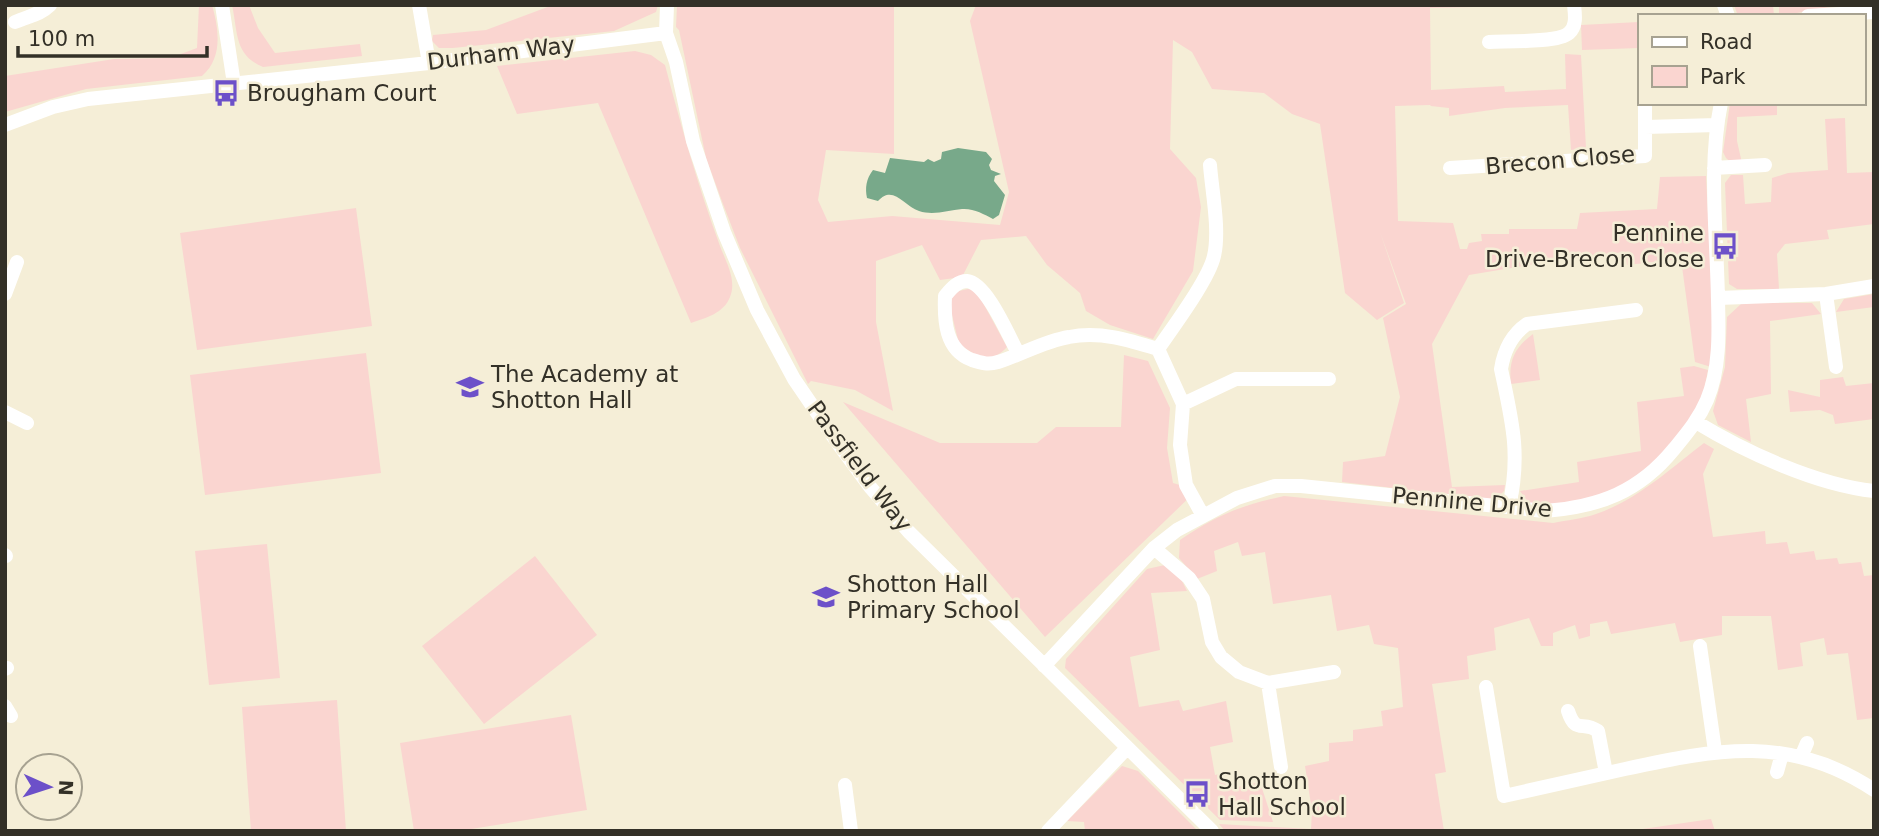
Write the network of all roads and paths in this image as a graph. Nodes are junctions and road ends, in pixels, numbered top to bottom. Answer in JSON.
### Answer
{"nodes":[{"id":1,"x":50,"y":5,"type":"edge"},
{"id":2,"x":222,"y":5,"type":"edge"},
{"id":3,"x":419,"y":5,"type":"edge"},
{"id":4,"x":667,"y":5,"type":"edge"},
{"id":5,"x":1574,"y":5,"type":"edge"},
{"id":6,"x":1874,"y":12,"type":"edge"},
{"id":7,"x":1857,"y":14,"type":"edge"},
{"id":8,"x":15,"y":22,"type":"dead end"},
{"id":9,"x":666,"y":33,"type":"junction"},
{"id":10,"x":1489,"y":42,"type":"dead end"},
{"id":11,"x":429,"y":63,"type":"junction"},
{"id":12,"x":234,"y":84,"type":"junction"},
{"id":13,"x":1645,"y":105,"type":"edge"},
{"id":14,"x":1721,"y":105,"type":"edge"},
{"id":15,"x":5,"y":125,"type":"edge"},
{"id":16,"x":1717,"y":125,"type":"junction"},
{"id":17,"x":1645,"y":127,"type":"junction"},
{"id":18,"x":1210,"y":165,"type":"dead end"},
{"id":19,"x":1765,"y":165,"type":"dead end"},
{"id":20,"x":1450,"y":168,"type":"dead end"},
{"id":21,"x":1714,"y":168,"type":"junction"},
{"id":22,"x":17,"y":262,"type":"dead end"},
{"id":23,"x":1874,"y":286,"type":"edge"},
{"id":24,"x":5,"y":294,"type":"edge"},
{"id":25,"x":1826,"y":294,"type":"junction"},
{"id":26,"x":1718,"y":298,"type":"junction"},
{"id":27,"x":1636,"y":310,"type":"dead end"},
{"id":28,"x":1158,"y":349,"type":"junction"},
{"id":29,"x":1018,"y":353,"type":"junction"},
{"id":30,"x":1836,"y":367,"type":"dead end"},
{"id":31,"x":1329,"y":379,"type":"dead end"},
{"id":32,"x":1183,"y":404,"type":"junction"},
{"id":33,"x":5,"y":412,"type":"edge"},
{"id":34,"x":1696,"y":422,"type":"junction"},
{"id":35,"x":27,"y":423,"type":"dead end"},
{"id":36,"x":1874,"y":491,"type":"edge"},
{"id":37,"x":1509,"y":507,"type":"junction"},
{"id":38,"x":1202,"y":514,"type":"junction"},
{"id":39,"x":1154,"y":548,"type":"junction"},
{"id":40,"x":1699,"y":646,"type":"dead end"},
{"id":41,"x":1044,"y":666,"type":"junction"},
{"id":42,"x":1334,"y":672,"type":"dead end"},
{"id":43,"x":1268,"y":683,"type":"junction"},
{"id":44,"x":1486,"y":687,"type":"dead end"},
{"id":45,"x":1568,"y":711,"type":"dead end"},
{"id":46,"x":1807,"y":743,"type":"dead end"},
{"id":47,"x":1127,"y":748,"type":"junction"},
{"id":48,"x":1715,"y":751,"type":"junction"},
{"id":49,"x":1783,"y":754,"type":"junction"},
{"id":50,"x":1801,"y":757,"type":"junction"},
{"id":51,"x":1281,"y":767,"type":"dead end"},
{"id":52,"x":1777,"y":772,"type":"dead end"},
{"id":53,"x":1606,"y":773,"type":"junction"},
{"id":54,"x":845,"y":785,"type":"dead end"},
{"id":55,"x":1874,"y":790,"type":"edge"},
{"id":56,"x":851,"y":831,"type":"edge"},
{"id":57,"x":1048,"y":831,"type":"edge"},
{"id":58,"x":1212,"y":831,"type":"edge"}],
"edges":[{"from":1,"to":8,"type":"street"},
{"from":2,"to":12,"type":"street"},
{"from":3,"to":11,"type":"street"},
{"from":4,"to":9,"type":"street","name":"Passfield Way"},
{"from":5,"to":10,"type":"street"},
{"from":6,"to":7,"type":"street"},
{"from":9,"to":11,"type":"street","name":"Durham Way"},
{"from":9,"to":41,"type":"street","name":"Passfield Way"},
{"from":11,"to":12,"type":"street","name":"Durham Way"},
{"from":12,"to":15,"type":"street","name":"Durham Way"},
{"from":13,"to":17,"type":"street","name":"Brecon Close"},
{"from":14,"to":16,"type":"street","name":"Pennine Drive"},
{"from":16,"to":17,"type":"street","name":"Brecon Close"},
{"from":16,"to":21,"type":"street","name":"Pennine Drive"},
{"from":17,"to":20,"type":"street","name":"Brecon Close"},
{"from":18,"to":28,"type":"street"},
{"from":19,"to":21,"type":"street"},
{"from":21,"to":26,"type":"street","name":"Pennine Drive"},
{"from":22,"to":24,"type":"street"},
{"from":23,"to":25,"type":"street"},
{"from":25,"to":26,"type":"street"},
{"from":25,"to":30,"type":"street"},
{"from":26,"to":34,"type":"street","name":"Pennine Drive"},
{"from":27,"to":37,"type":"street"},
{"from":28,"to":29,"type":"street"},
{"from":28,"to":32,"type":"street"},
{"from":29,"to":29,"type":"street"},
{"from":31,"to":32,"type":"street"},
{"from":32,"to":38,"type":"street"},
{"from":33,"to":35,"type":"street"},
{"from":34,"to":36,"type":"street"},
{"from":34,"to":37,"type":"street","name":"Pennine Drive"},
{"from":37,"to":38,"type":"street","name":"Pennine Drive"},
{"from":38,"to":39,"type":"street","name":"Pennine Drive"},
{"from":39,"to":41,"type":"street","name":"Pennine Drive"},
{"from":39,"to":43,"type":"street"},
{"from":40,"to":48,"type":"street"},
{"from":41,"to":47,"type":"street","name":"Passfield Way"},
{"from":42,"to":43,"type":"street"},
{"from":43,"to":51,"type":"street"},
{"from":44,"to":53,"type":"street"},
{"from":45,"to":53,"type":"street"},
{"from":46,"to":50,"type":"street"},
{"from":47,"to":57,"type":"street"},
{"from":47,"to":58,"type":"street","name":"Passfield Way"},
{"from":48,"to":49,"type":"street"},
{"from":48,"to":53,"type":"street"},
{"from":49,"to":50,"type":"street"},
{"from":49,"to":52,"type":"street"},
{"from":50,"to":55,"type":"street"},
{"from":54,"to":56,"type":"street"}]}
